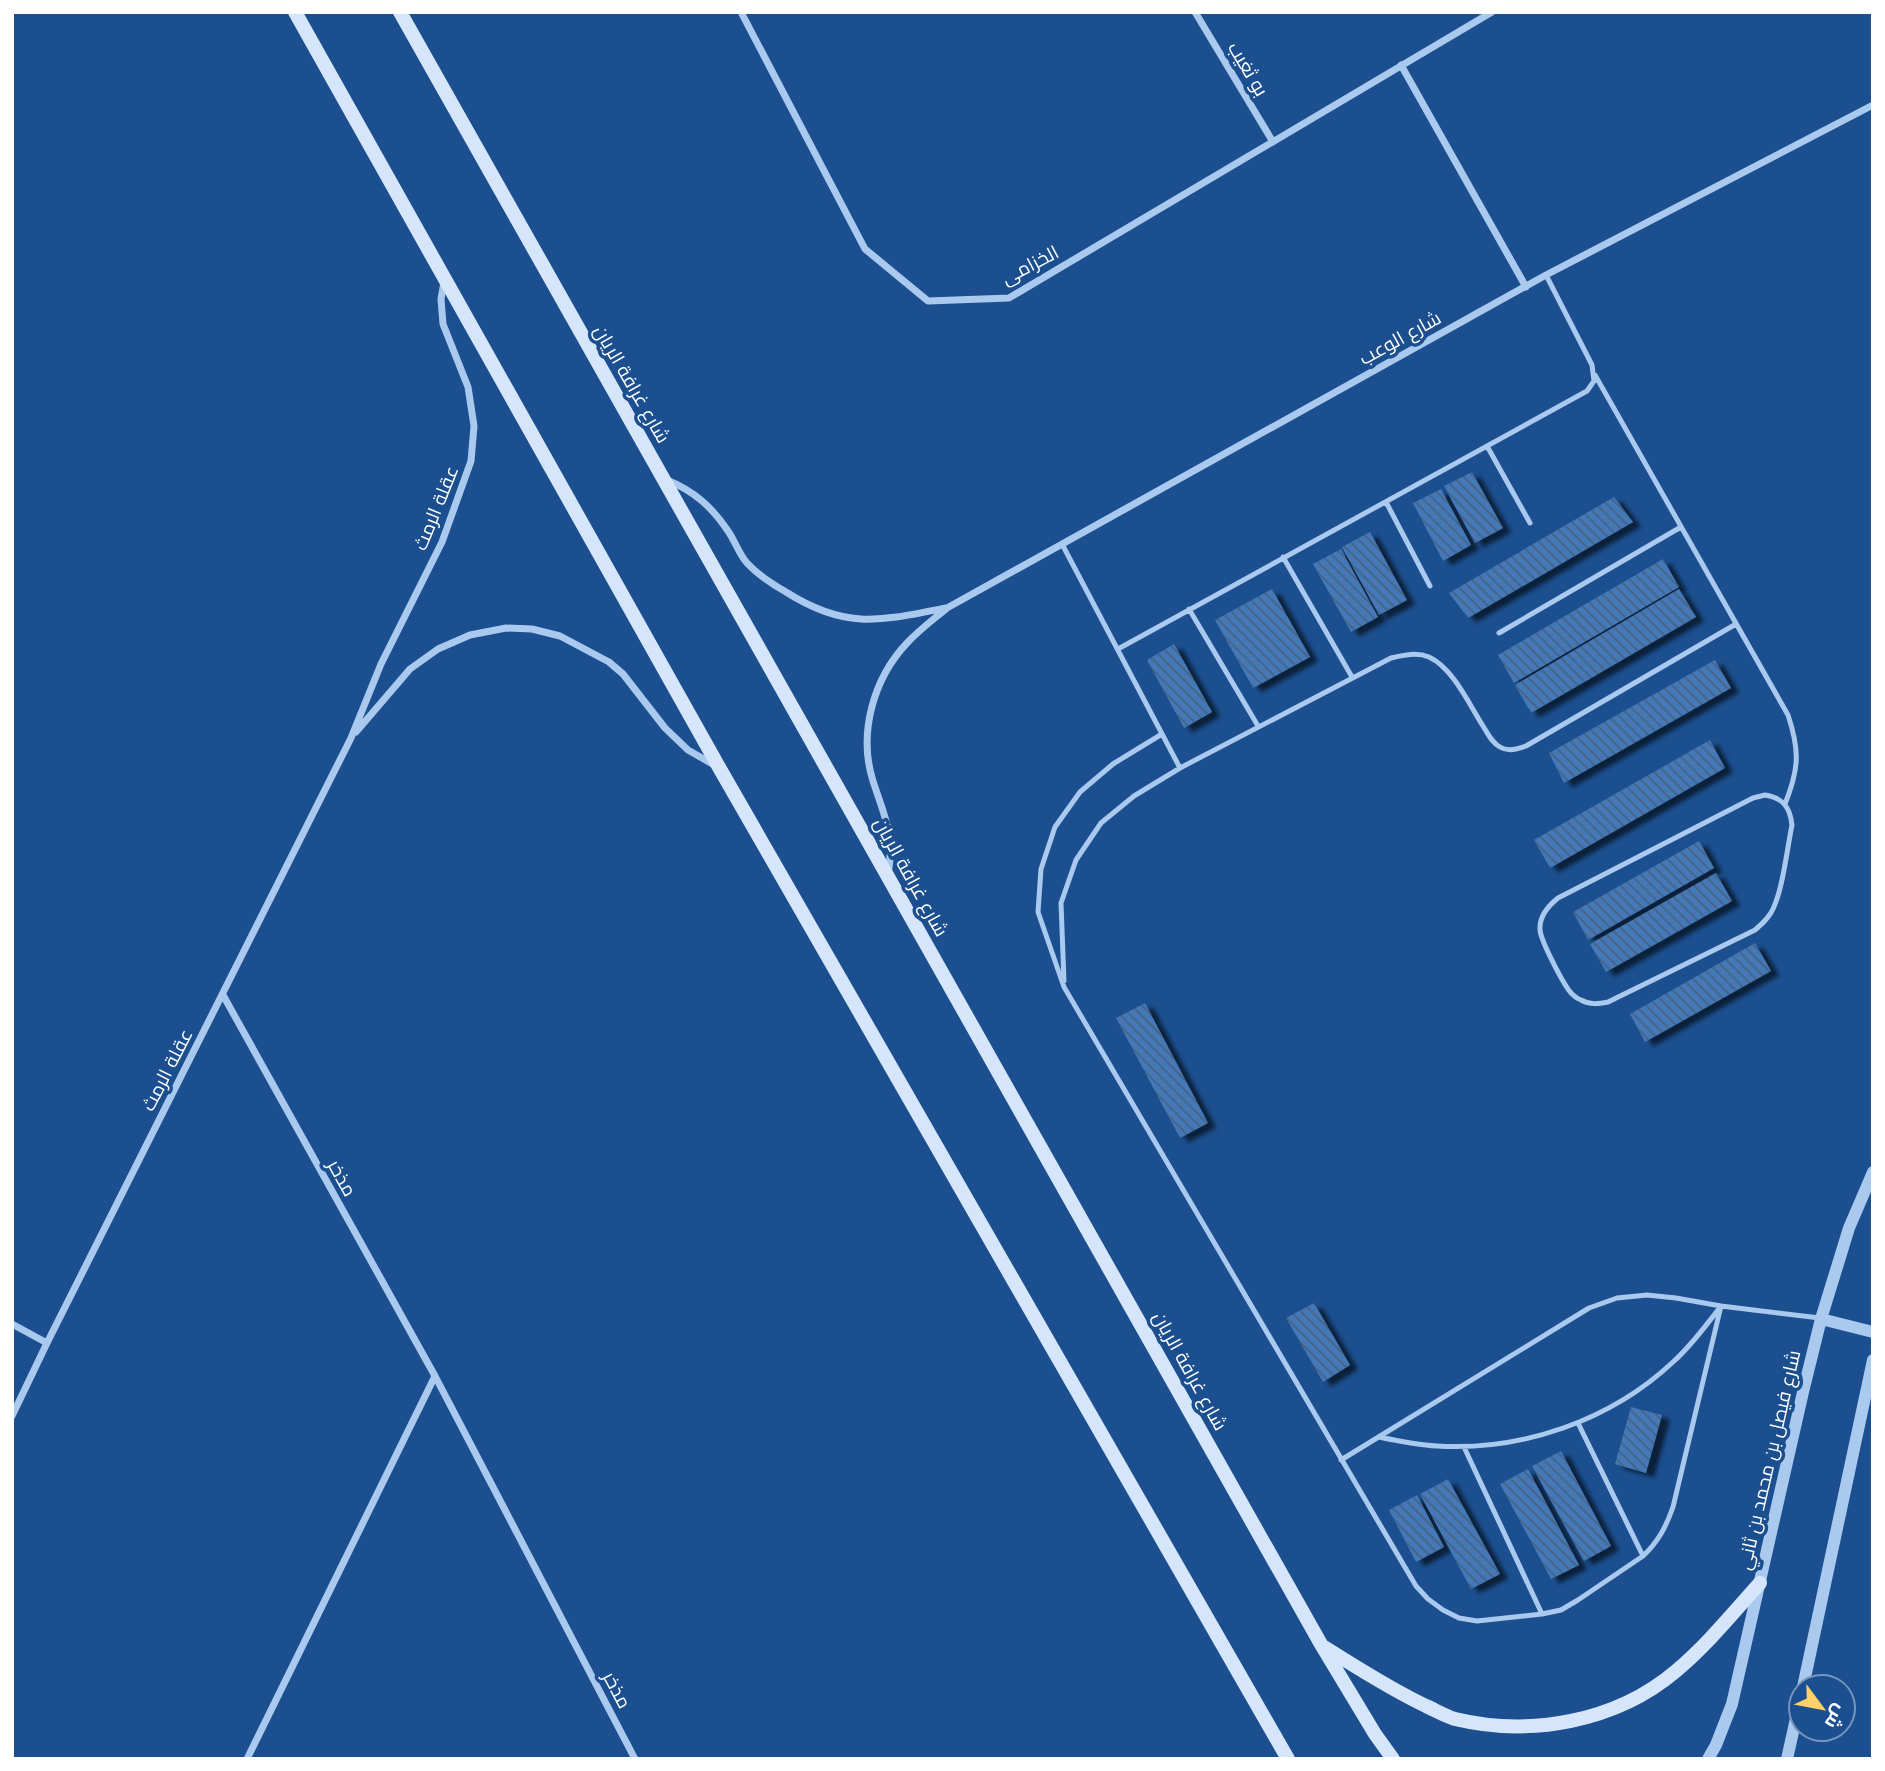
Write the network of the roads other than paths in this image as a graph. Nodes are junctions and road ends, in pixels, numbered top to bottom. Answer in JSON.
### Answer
{"nodes":[{"id":1,"x":295,"y":12,"type":"edge"},
{"id":2,"x":400,"y":12,"type":"edge"},
{"id":3,"x":741,"y":12,"type":"edge"},
{"id":4,"x":1195,"y":12,"type":"edge"},
{"id":5,"x":1492,"y":12,"type":"edge"},
{"id":6,"x":1401,"y":65,"type":"junction"},
{"id":7,"x":1873,"y":105,"type":"edge"},
{"id":8,"x":1273,"y":142,"type":"junction"},
{"id":9,"x":1546,"y":275,"type":"junction"},
{"id":10,"x":444,"y":278,"type":"junction"},
{"id":11,"x":1526,"y":286,"type":"junction"},
{"id":12,"x":1594,"y":373,"type":"junction"},
{"id":13,"x":1487,"y":446,"type":"junction"},
{"id":14,"x":663,"y":478,"type":"junction"},
{"id":15,"x":1386,"y":502,"type":"junction"},
{"id":16,"x":1530,"y":523,"type":"dead end"},
{"id":17,"x":1681,"y":527,"type":"junction"},
{"id":18,"x":1062,"y":544,"type":"junction"},
{"id":19,"x":1283,"y":557,"type":"junction"},
{"id":20,"x":1430,"y":586,"type":"dead end"},
{"id":21,"x":947,"y":608,"type":"junction"},
{"id":22,"x":1189,"y":609,"type":"junction"},
{"id":23,"x":1736,"y":624,"type":"junction"},
{"id":24,"x":1499,"y":633,"type":"dead end"},
{"id":25,"x":1118,"y":649,"type":"junction"},
{"id":26,"x":1352,"y":677,"type":"junction"},
{"id":27,"x":1258,"y":726,"type":"junction"},
{"id":28,"x":1162,"y":734,"type":"junction"},
{"id":29,"x":351,"y":738,"type":"junction"},
{"id":30,"x":1180,"y":768,"type":"junction"},
{"id":31,"x":720,"y":769,"type":"junction"},
{"id":32,"x":1785,"y":804,"type":"junction"},
{"id":33,"x":888,"y":875,"type":"junction"},
{"id":34,"x":1064,"y":987,"type":"junction"},
{"id":35,"x":223,"y":995,"type":"junction"},
{"id":36,"x":1873,"y":1172,"type":"edge"},
{"id":37,"x":1721,"y":1306,"type":"junction"},
{"id":38,"x":1822,"y":1319,"type":"junction"},
{"id":39,"x":12,"y":1324,"type":"edge"},
{"id":40,"x":1873,"y":1332,"type":"edge"},
{"id":41,"x":47,"y":1343,"type":"junction"},
{"id":42,"x":1873,"y":1360,"type":"edge"},
{"id":43,"x":435,"y":1377,"type":"junction"},
{"id":44,"x":12,"y":1416,"type":"edge"},
{"id":45,"x":1578,"y":1423,"type":"junction"},
{"id":46,"x":1379,"y":1437,"type":"junction"},
{"id":47,"x":1464,"y":1447,"type":"junction"},
{"id":48,"x":1341,"y":1460,"type":"junction"},
{"id":49,"x":1643,"y":1556,"type":"junction"},
{"id":50,"x":1760,"y":1583,"type":"junction"},
{"id":51,"x":1542,"y":1614,"type":"junction"},
{"id":52,"x":1322,"y":1646,"type":"junction"},
{"id":53,"x":1806,"y":1673,"type":"edge"},
{"id":54,"x":247,"y":1759,"type":"edge"},
{"id":55,"x":635,"y":1759,"type":"edge"},
{"id":56,"x":1288,"y":1759,"type":"edge"},
{"id":57,"x":1393,"y":1759,"type":"edge"},
{"id":58,"x":1708,"y":1759,"type":"edge"}],
"edges":[{"from":1,"to":10,"type":"main road"},
{"from":2,"to":14,"type":"main road","name":"شارع غرافة الريان"},
{"from":3,"to":8,"type":"street","name":"الخزامى"},
{"from":4,"to":8,"type":"street","name":"بو ثغيب"},
{"from":5,"to":6,"type":"street","name":"الخزامى"},
{"from":6,"to":8,"type":"street","name":"الخزامى"},
{"from":6,"to":11,"type":"street"},
{"from":7,"to":9,"type":"street","name":"شارع الوعب"},
{"from":9,"to":11,"type":"street","name":"شارع الوعب"},
{"from":9,"to":12,"type":"lane"},
{"from":10,"to":29,"type":"street","name":"عقلة الرمث"},
{"from":10,"to":31,"type":"main road"},
{"from":11,"to":18,"type":"street","name":"شارع الوعب"},
{"from":12,"to":13,"type":"lane"},
{"from":12,"to":17,"type":"lane"},
{"from":13,"to":15,"type":"lane"},
{"from":13,"to":16,"type":"lane"},
{"from":14,"to":21,"type":"street","name":"شارع الوعب"},
{"from":14,"to":33,"type":"main road","name":"شارع غرافة الريان"},
{"from":15,"to":19,"type":"lane"},
{"from":15,"to":20,"type":"lane"},
{"from":17,"to":23,"type":"lane"},
{"from":17,"to":24,"type":"lane"},
{"from":18,"to":21,"type":"street","name":"شارع الوعب"},
{"from":18,"to":25,"type":"lane"},
{"from":19,"to":22,"type":"lane"},
{"from":19,"to":26,"type":"lane"},
{"from":21,"to":33,"type":"street","name":"شارع الوعب"},
{"from":22,"to":25,"type":"lane"},
{"from":22,"to":27,"type":"lane"},
{"from":23,"to":26,"type":"lane"},
{"from":23,"to":32,"type":"lane"},
{"from":25,"to":28,"type":"lane"},
{"from":26,"to":27,"type":"lane"},
{"from":27,"to":30,"type":"lane"},
{"from":28,"to":30,"type":"lane"},
{"from":28,"to":34,"type":"lane"},
{"from":29,"to":31,"type":"street","name":"عقلة الرمث"},
{"from":29,"to":35,"type":"street","name":"عقلة الرمث"},
{"from":30,"to":34,"type":"lane"},
{"from":31,"to":56,"type":"main road"},
{"from":32,"to":32,"type":"lane"},
{"from":33,"to":52,"type":"main road","name":"شارع غرافة الريان"},
{"from":34,"to":48,"type":"lane"},
{"from":35,"to":41,"type":"street","name":"عقلة الرمث"},
{"from":35,"to":43,"type":"street","name":"مذخر"},
{"from":36,"to":38,"type":"street","name":"شارع فيصل بن محمد بن ثاني"},
{"from":37,"to":38,"type":"lane"},
{"from":37,"to":45,"type":"lane"},
{"from":37,"to":46,"type":"lane"},
{"from":37,"to":49,"type":"lane"},
{"from":38,"to":40,"type":"street"},
{"from":38,"to":50,"type":"street","name":"شارع فيصل بن محمد بن ثاني"},
{"from":39,"to":41,"type":"street"},
{"from":41,"to":44,"type":"street","name":"عقلة الرمث"},
{"from":42,"to":53,"type":"street"},
{"from":43,"to":54,"type":"street"},
{"from":43,"to":55,"type":"street","name":"مذخر"},
{"from":45,"to":47,"type":"lane"},
{"from":45,"to":49,"type":"lane"},
{"from":46,"to":47,"type":"lane"},
{"from":46,"to":48,"type":"lane"},
{"from":47,"to":51,"type":"lane"},
{"from":48,"to":51,"type":"lane"},
{"from":49,"to":51,"type":"lane"},
{"from":50,"to":52,"type":"main road"},
{"from":50,"to":58,"type":"street","name":"شارع فيصل بن محمد بن ثاني"},
{"from":52,"to":57,"type":"main road","name":"شارع غرافة الريان"}]}
